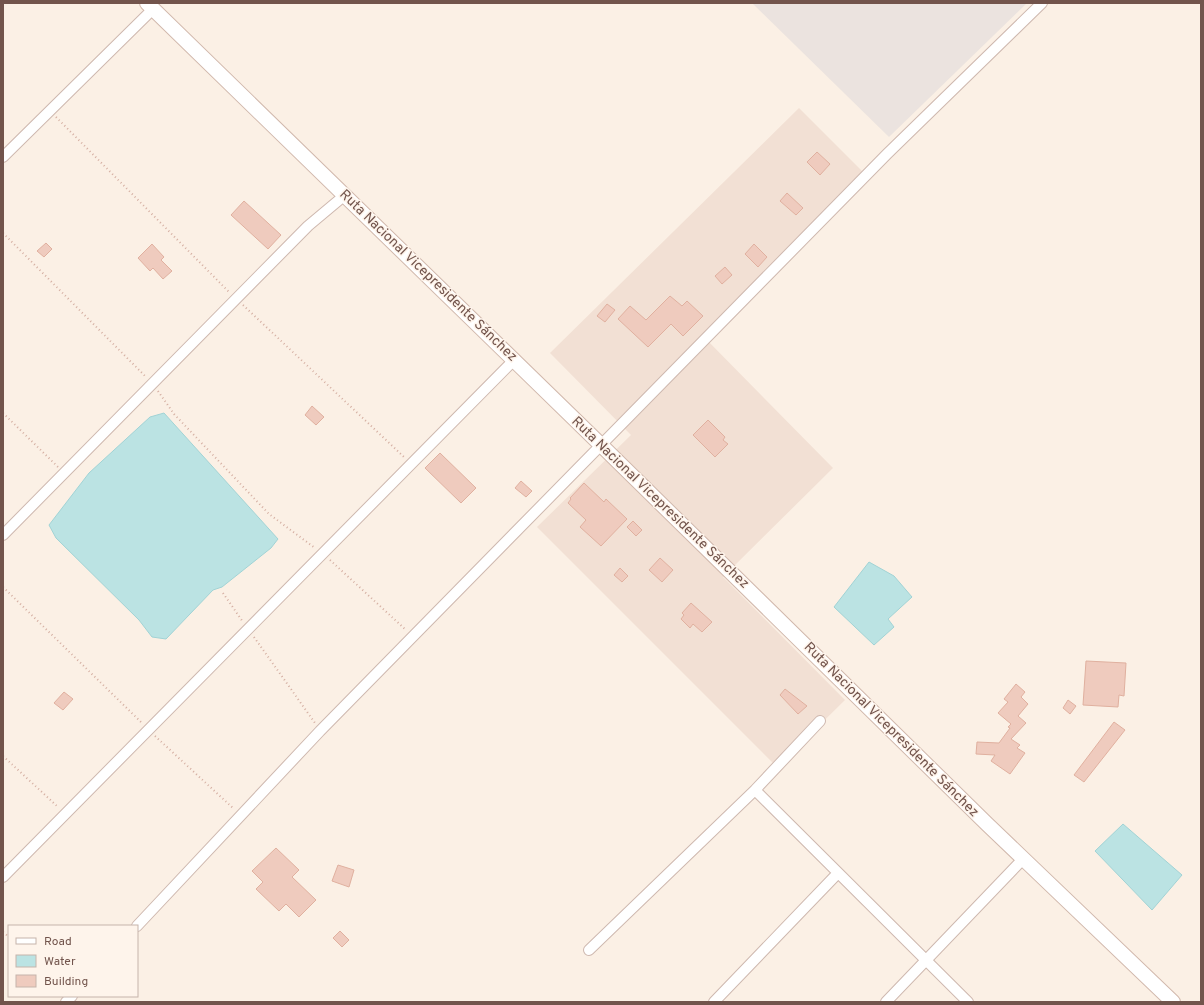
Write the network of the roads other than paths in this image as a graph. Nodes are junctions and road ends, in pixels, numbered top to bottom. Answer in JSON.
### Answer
{"nodes":[{"id":1,"x":1042,"y":3,"type":"edge"},
{"id":2,"x":150,"y":6,"type":"edge"},
{"id":3,"x":3,"y":157,"type":"edge"},
{"id":4,"x":345,"y":195,"type":"junction"},
{"id":5,"x":514,"y":360,"type":"junction"},
{"id":6,"x":601,"y":445,"type":"junction"},
{"id":7,"x":3,"y":535,"type":"edge"},
{"id":8,"x":820,"y":721,"type":"dead end"},
{"id":9,"x":755,"y":790,"type":"junction"},
{"id":10,"x":1023,"y":859,"type":"junction"},
{"id":11,"x":838,"y":873,"type":"junction"},
{"id":12,"x":3,"y":877,"type":"edge"},
{"id":13,"x":138,"y":925,"type":"edge"},
{"id":14,"x":590,"y":950,"type":"dead end"},
{"id":15,"x":926,"y":960,"type":"junction"},
{"id":16,"x":714,"y":1002,"type":"edge"},
{"id":17,"x":886,"y":1002,"type":"edge"},
{"id":18,"x":968,"y":1002,"type":"edge"},
{"id":19,"x":1173,"y":1002,"type":"edge"}],
"edges":[{"from":1,"to":6,"type":"street"},
{"from":2,"to":3,"type":"street"},
{"from":2,"to":4,"type":"street","name":"Ruta Nacional Vicepresidente Sánchez"},
{"from":4,"to":5,"type":"street","name":"Ruta Nacional Vicepresidente Sánchez"},
{"from":4,"to":7,"type":"street"},
{"from":5,"to":6,"type":"street","name":"Ruta Nacional Vicepresidente Sánchez"},
{"from":5,"to":12,"type":"street"},
{"from":6,"to":10,"type":"street","name":"Ruta Nacional Vicepresidente Sánchez"},
{"from":6,"to":13,"type":"street"},
{"from":8,"to":9,"type":"street"},
{"from":9,"to":11,"type":"street"},
{"from":9,"to":14,"type":"street"},
{"from":10,"to":15,"type":"street"},
{"from":10,"to":19,"type":"street","name":"Ruta Nacional Vicepresidente Sánchez"},
{"from":11,"to":15,"type":"street"},
{"from":11,"to":16,"type":"street"},
{"from":15,"to":17,"type":"street"},
{"from":15,"to":18,"type":"street"}]}
